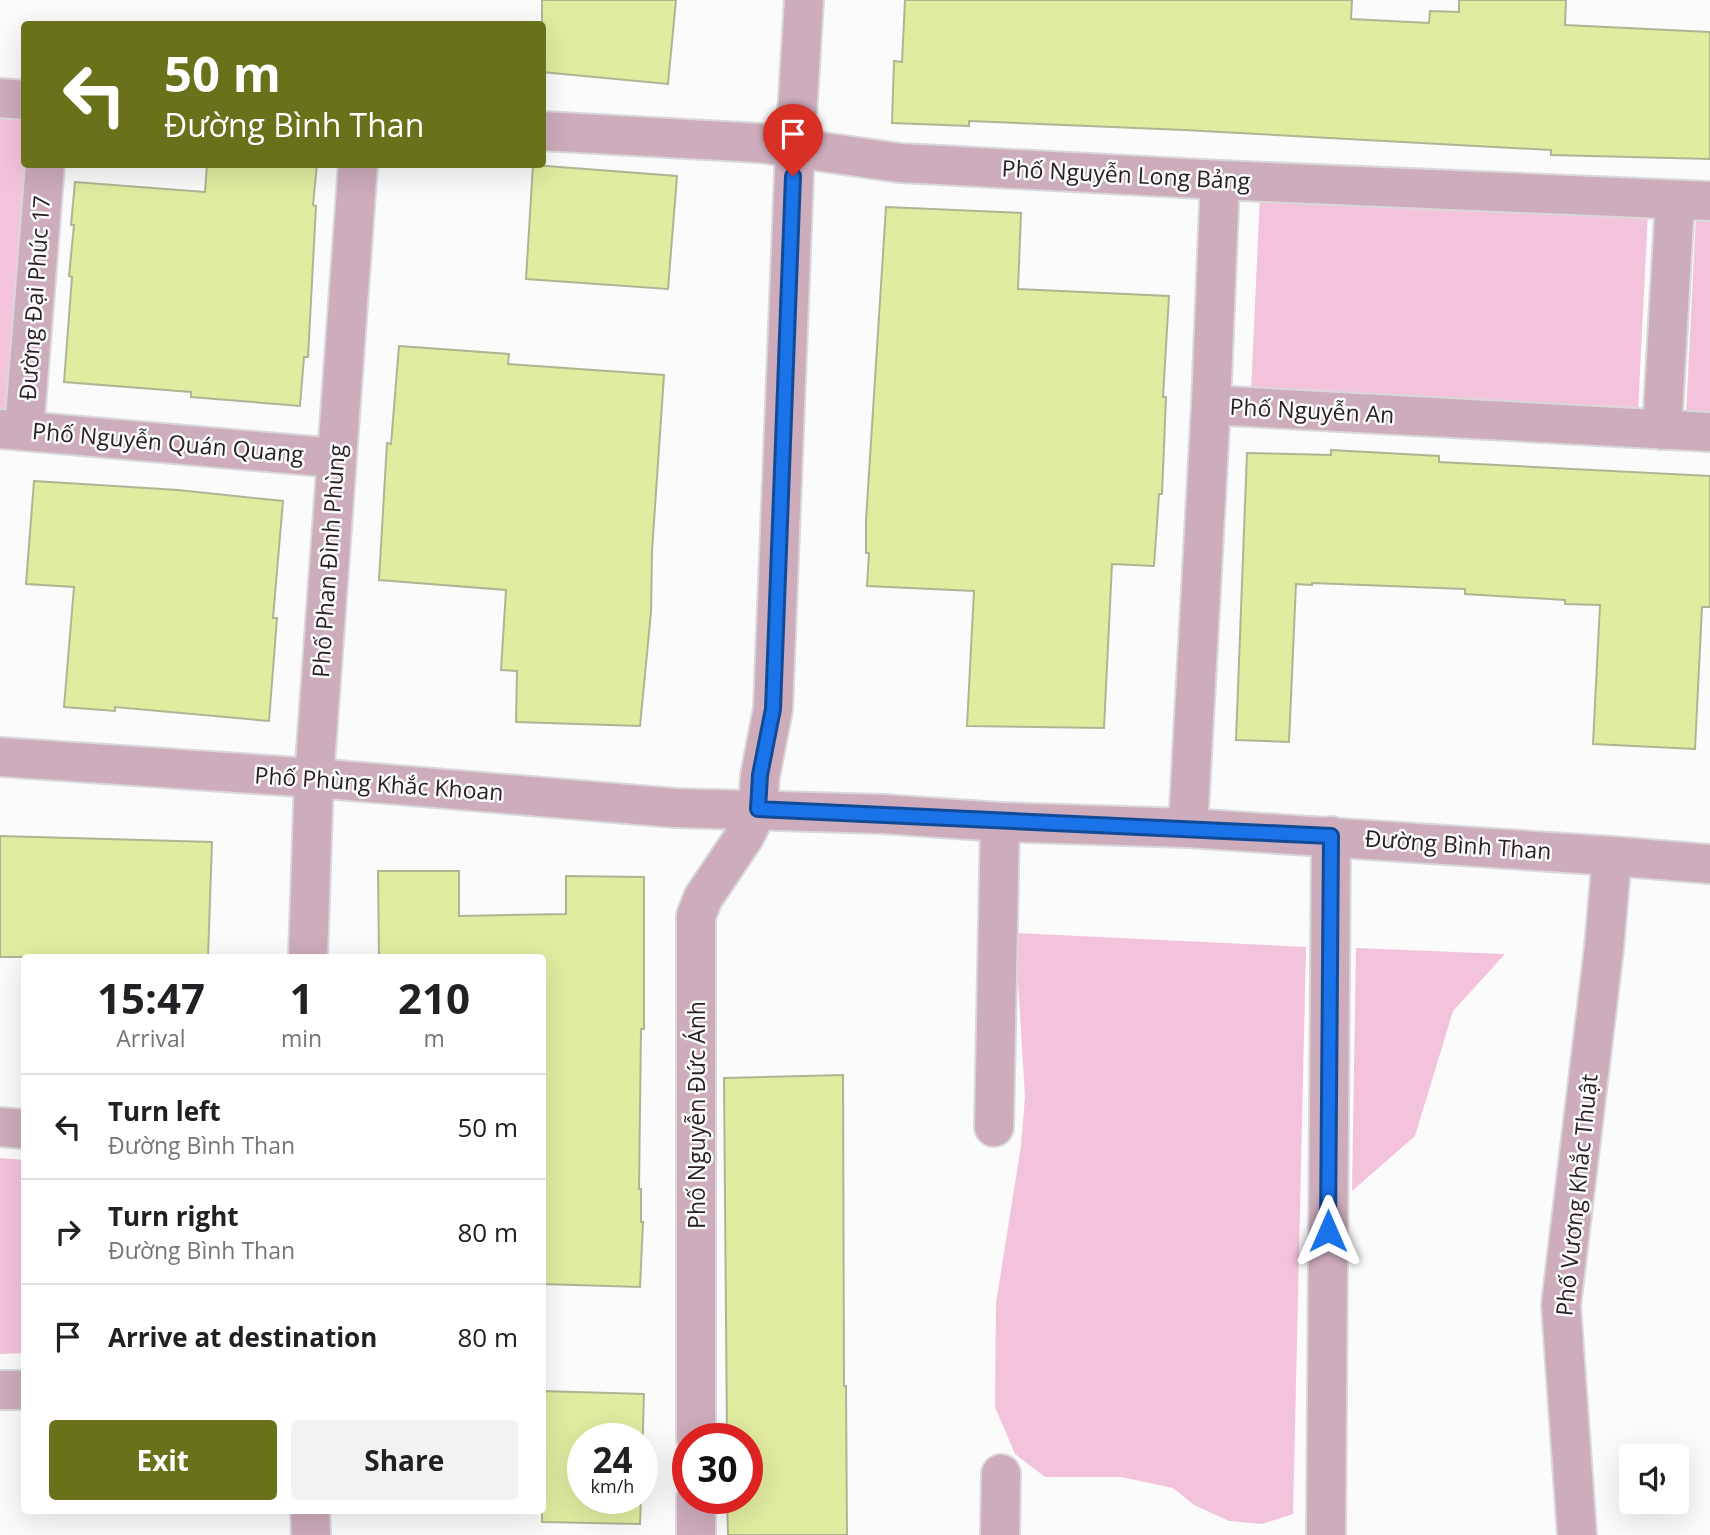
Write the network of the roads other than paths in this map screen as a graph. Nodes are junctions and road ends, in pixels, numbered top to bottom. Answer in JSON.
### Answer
{"nodes":[{"id":1,"x":804,"y":0,"type":"edge"},
{"id":2,"x":0,"y":98,"type":"edge"},
{"id":3,"x":21,"y":100,"type":"edge"},
{"id":4,"x":546,"y":131,"type":"edge"},
{"id":5,"x":794,"y":149,"type":"junction"},
{"id":6,"x":45,"y":168,"type":"edge"},
{"id":7,"x":358,"y":168,"type":"edge"},
{"id":8,"x":1220,"y":180,"type":"junction"},
{"id":9,"x":1693,"y":200,"type":"edge"},
{"id":10,"x":1211,"y":405,"type":"junction"},
{"id":11,"x":12,"y":430,"type":"edge"},
{"id":12,"x":1662,"y":430,"type":"junction"},
{"id":13,"x":1710,"y":432,"type":"edge"},
{"id":14,"x":336,"y":458,"type":"junction"},
{"id":15,"x":0,"y":757,"type":"edge"},
{"id":16,"x":314,"y":778,"type":"junction"},
{"id":17,"x":758,"y":809,"type":"junction"},
{"id":18,"x":1000,"y":822,"type":"junction"},
{"id":19,"x":1188,"y":828,"type":"junction"},
{"id":20,"x":1331,"y":836,"type":"junction"},
{"id":21,"x":1612,"y":856,"type":"junction"},
{"id":22,"x":1710,"y":864,"type":"edge"},
{"id":23,"x":308,"y":954,"type":"edge"},
{"id":24,"x":0,"y":1127,"type":"edge"},
{"id":25,"x":994,"y":1127,"type":"dead end"},
{"id":26,"x":21,"y":1129,"type":"edge"},
{"id":27,"x":0,"y":1390,"type":"edge"},
{"id":28,"x":21,"y":1390,"type":"edge"},
{"id":29,"x":696,"y":1423,"type":"edge"},
{"id":30,"x":1001,"y":1474,"type":"dead end"},
{"id":31,"x":310,"y":1514,"type":"edge"},
{"id":32,"x":696,"y":1514,"type":"edge"},
{"id":33,"x":311,"y":1535,"type":"edge"},
{"id":34,"x":696,"y":1535,"type":"edge"},
{"id":35,"x":1000,"y":1535,"type":"edge"},
{"id":36,"x":1326,"y":1535,"type":"edge"},
{"id":37,"x":1577,"y":1535,"type":"edge"}],
"edges":[{"from":1,"to":5,"type":"street"},
{"from":2,"to":3,"type":"street"},
{"from":4,"to":5,"type":"street","name":"Phố Nguyễn Long Bảng"},
{"from":5,"to":8,"type":"street","name":"Phố Nguyễn Long Bảng"},
{"from":5,"to":17,"type":"street"},
{"from":6,"to":11,"type":"street","name":"Đường Đại Phúc 17"},
{"from":7,"to":14,"type":"street","name":"Phố Phan Đình Phùng"},
{"from":8,"to":9,"type":"street","name":"Phố Nguyễn Long Bảng"},
{"from":8,"to":10,"type":"street"},
{"from":9,"to":12,"type":"street"},
{"from":10,"to":12,"type":"street","name":"Phố Nguyễn An"},
{"from":10,"to":19,"type":"street","name":"Phố Nguyễn An"},
{"from":11,"to":14,"type":"street","name":"Phố Nguyễn Quán Quang"},
{"from":12,"to":13,"type":"street","name":"Phố Nguyễn An"},
{"from":14,"to":16,"type":"street","name":"Phố Phan Đình Phùng"},
{"from":15,"to":16,"type":"street","name":"Phố Phùng Khắc Khoan"},
{"from":16,"to":17,"type":"street","name":"Phố Phùng Khắc Khoan"},
{"from":16,"to":23,"type":"street","name":"Phố Phan Đình Phùng"},
{"from":17,"to":18,"type":"street","name":"Đường Bình Than"},
{"from":17,"to":29,"type":"street","name":"Phố Nguyễn Đức Ánh"},
{"from":18,"to":19,"type":"street","name":"Đường Bình Than"},
{"from":18,"to":25,"type":"street"},
{"from":19,"to":20,"type":"street","name":"Đường Bình Than"},
{"from":20,"to":21,"type":"street","name":"Đường Bình Than"},
{"from":20,"to":36,"type":"street"},
{"from":21,"to":22,"type":"street","name":"Đường Bình Than"},
{"from":21,"to":37,"type":"street","name":"Phố Vương Khắc Thuật"},
{"from":24,"to":26,"type":"street"},
{"from":27,"to":28,"type":"street"},
{"from":30,"to":35,"type":"street"},
{"from":31,"to":33,"type":"street"},
{"from":32,"to":34,"type":"street"}]}
